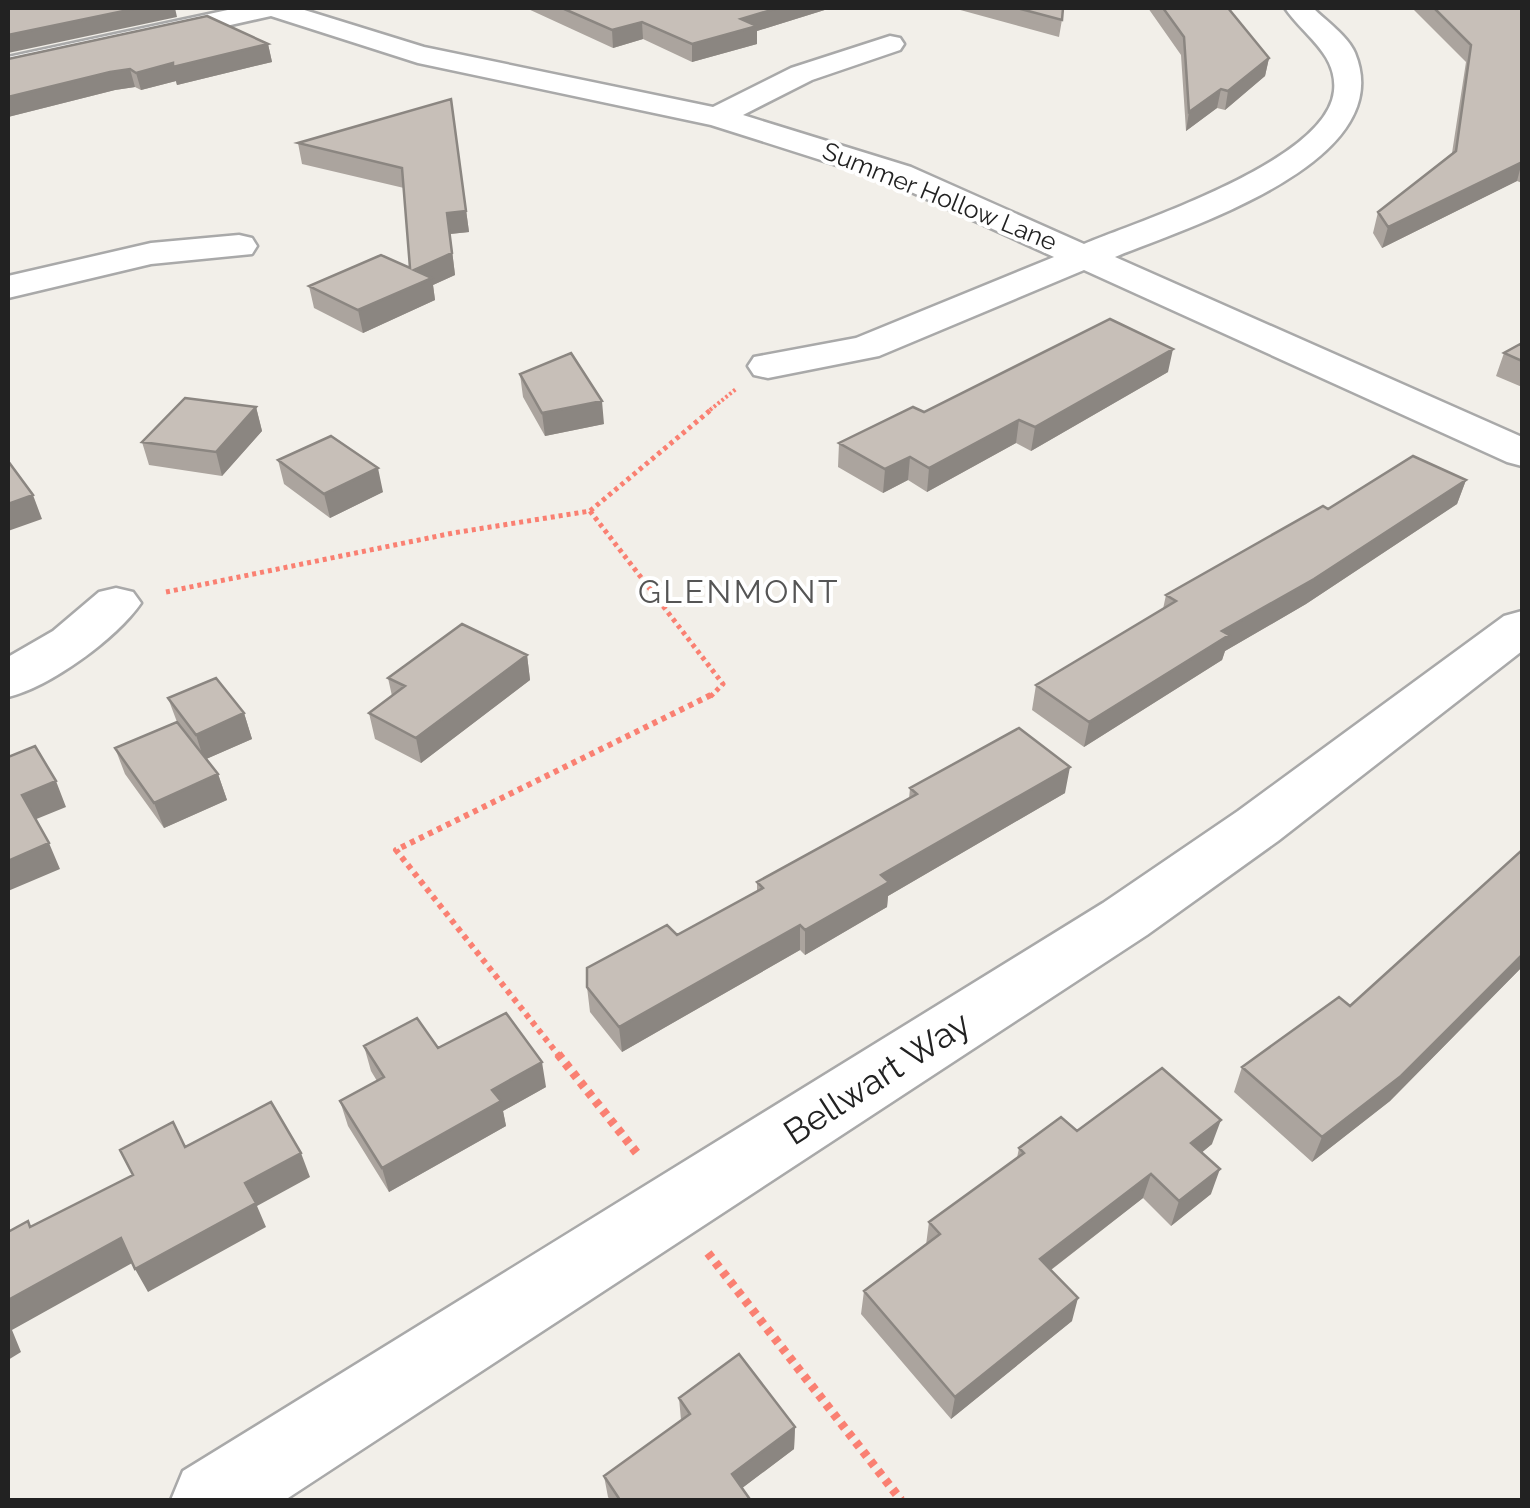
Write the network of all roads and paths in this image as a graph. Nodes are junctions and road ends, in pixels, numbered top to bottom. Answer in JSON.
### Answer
{"nodes":[{"id":1,"x":272,"y":8,"type":"edge"},
{"id":2,"x":1298,"y":8,"type":"edge"},
{"id":3,"x":890,"y":44,"type":"dead end"},
{"id":4,"x":8,"y":66,"type":"edge"},
{"id":5,"x":718,"y":117,"type":"junction"},
{"id":6,"x":239,"y":246,"type":"dead end"},
{"id":7,"x":1086,"y":256,"type":"junction"},
{"id":8,"x":8,"y":288,"type":"edge"},
{"id":9,"x":768,"y":366,"type":"joint"},
{"id":10,"x":1522,"y":453,"type":"edge"},
{"id":11,"x":590,"y":512,"type":"junction"},
{"id":12,"x":116,"y":603,"type":"joint"},
{"id":13,"x":1522,"y":627,"type":"edge"},
{"id":14,"x":8,"y":680,"type":"edge"},
{"id":15,"x":678,"y":1205,"type":"junction"},
{"id":16,"x":212,"y":1500,"type":"edge"},
{"id":17,"x":901,"y":1500,"type":"edge"}],
"edges":[{"from":1,"to":4,"type":"street"},
{"from":1,"to":5,"type":"street","name":"Summer Hollow Lane"},
{"from":2,"to":7,"type":"street"},
{"from":3,"to":5,"type":"street"},
{"from":5,"to":7,"type":"street","name":"Summer Hollow Lane"},
{"from":6,"to":8,"type":"street"},
{"from":7,"to":9,"type":"street"},
{"from":7,"to":10,"type":"street","name":"Summer Hollow Lane"},
{"from":9,"to":11,"type":"path"},
{"from":11,"to":12,"type":"path"},
{"from":11,"to":15,"type":"path"},
{"from":12,"to":14,"type":"street"},
{"from":13,"to":15,"type":"street","name":"Bellwart Way"},
{"from":15,"to":16,"type":"street","name":"Bellwart Way"},
{"from":15,"to":17,"type":"path"}]}
